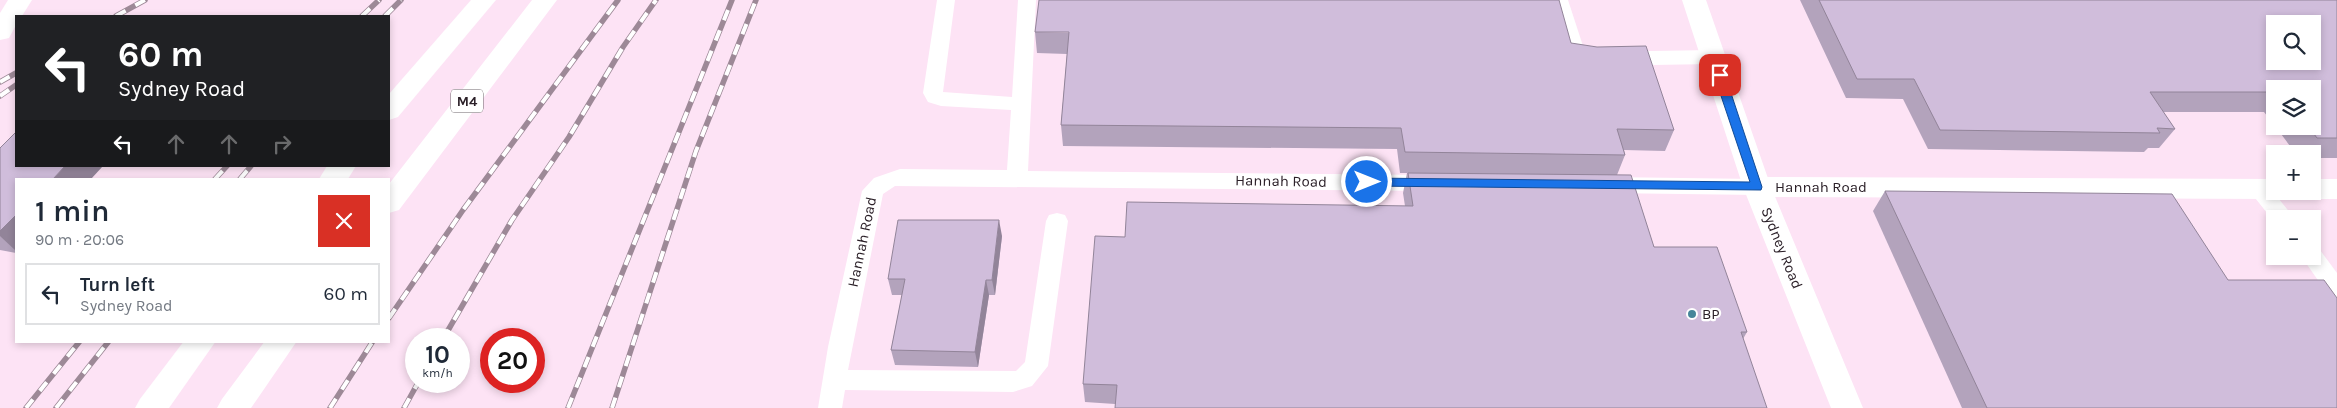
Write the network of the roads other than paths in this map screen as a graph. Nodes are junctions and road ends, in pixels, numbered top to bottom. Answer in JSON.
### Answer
{"nodes":[{"id":1,"x":20,"y":0,"type":"edge"},
{"id":2,"x":484,"y":0,"type":"edge"},
{"id":3,"x":545,"y":0,"type":"edge"},
{"id":4,"x":946,"y":0,"type":"edge"},
{"id":5,"x":1027,"y":0,"type":"edge"},
{"id":6,"x":1559,"y":0,"type":"edge"},
{"id":7,"x":1694,"y":0,"type":"edge"},
{"id":8,"x":0,"y":32,"type":"edge"},
{"id":9,"x":1713,"y":57,"type":"junction"},
{"id":10,"x":1020,"y":104,"type":"junction"},
{"id":11,"x":390,"y":110,"type":"edge"},
{"id":12,"x":341,"y":167,"type":"edge"},
{"id":13,"x":333,"y":178,"type":"edge"},
{"id":14,"x":1017,"y":178,"type":"junction"},
{"id":15,"x":1451,"y":183,"type":"edge"},
{"id":16,"x":1589,"y":185,"type":"edge"},
{"id":17,"x":1757,"y":187,"type":"junction"},
{"id":18,"x":2266,"y":189,"type":"edge"},
{"id":19,"x":2321,"y":189,"type":"edge"},
{"id":20,"x":2337,"y":190,"type":"edge"},
{"id":21,"x":390,"y":202,"type":"edge"},
{"id":22,"x":1057,"y":221,"type":"dead end"},
{"id":23,"x":2319,"y":265,"type":"edge"},
{"id":24,"x":2337,"y":290,"type":"edge"},
{"id":25,"x":200,"y":343,"type":"edge"},
{"id":26,"x":281,"y":343,"type":"edge"},
{"id":27,"x":835,"y":380,"type":"junction"},
{"id":28,"x":151,"y":408,"type":"edge"},
{"id":29,"x":233,"y":408,"type":"edge"},
{"id":30,"x":830,"y":408,"type":"edge"},
{"id":31,"x":1847,"y":408,"type":"edge"}],
"edges":[{"from":1,"to":8,"type":"main road"},
{"from":2,"to":11,"type":"main road"},
{"from":3,"to":21,"type":"main road","number":"M4"},
{"from":4,"to":10,"type":"lane"},
{"from":5,"to":10,"type":"lane"},
{"from":6,"to":9,"type":"lane"},
{"from":7,"to":9,"type":"main road","name":"Sydney Road"},
{"from":9,"to":17,"type":"main road","name":"Sydney Road"},
{"from":10,"to":14,"type":"lane"},
{"from":12,"to":13,"type":"main road"},
{"from":14,"to":15,"type":"lane","name":"Hannah Road"},
{"from":14,"to":27,"type":"lane","name":"Hannah Road"},
{"from":16,"to":17,"type":"lane","name":"Hannah Road"},
{"from":17,"to":18,"type":"main road","name":"Hannah Road"},
{"from":17,"to":31,"type":"main road","name":"Sydney Road"},
{"from":19,"to":20,"type":"main road"},
{"from":22,"to":27,"type":"lane"},
{"from":23,"to":24,"type":"lane"},
{"from":25,"to":28,"type":"main road"},
{"from":26,"to":29,"type":"main road"},
{"from":27,"to":30,"type":"lane","name":"Hannah Road"}]}
